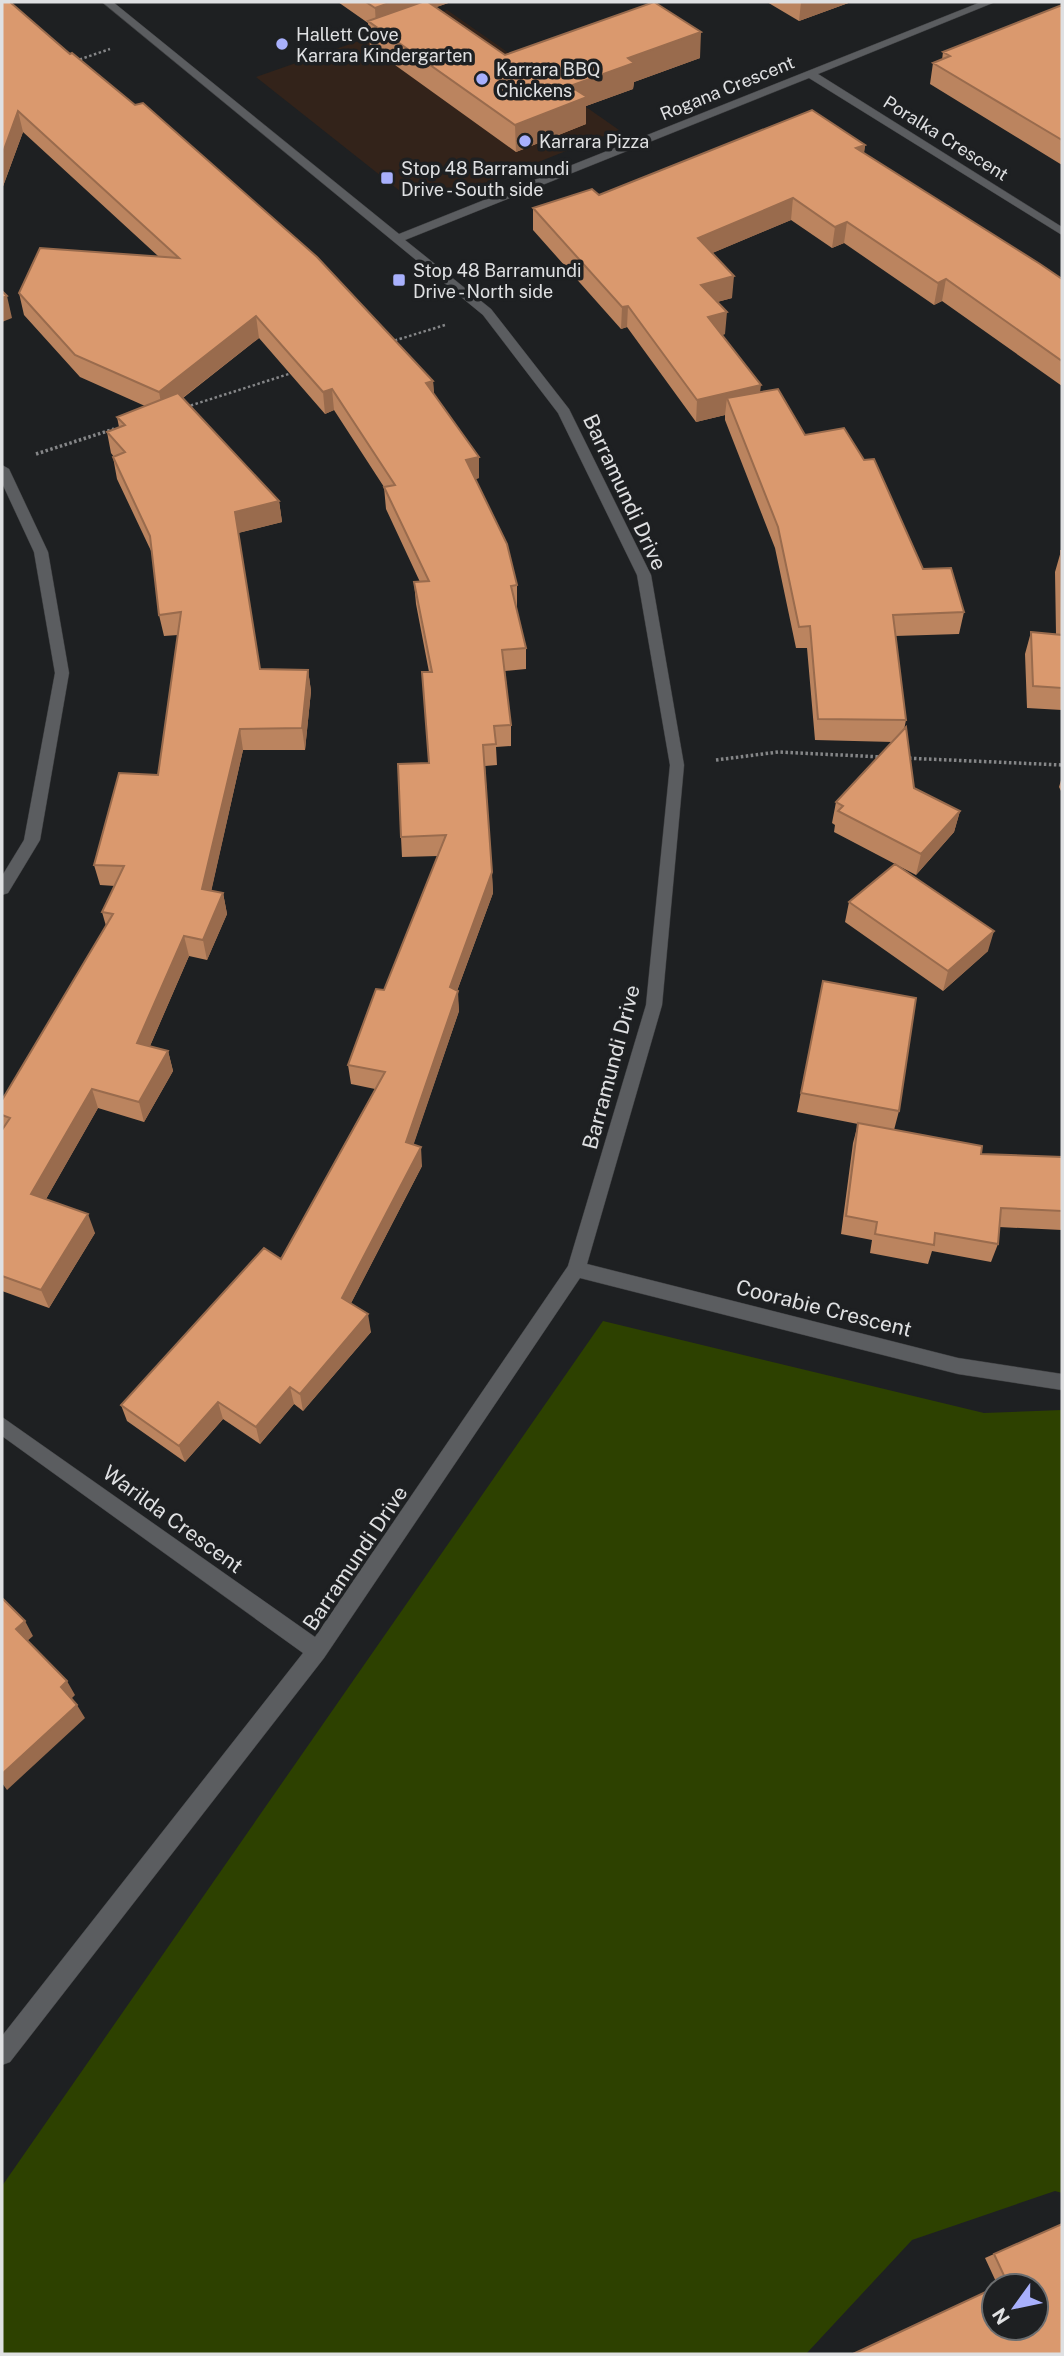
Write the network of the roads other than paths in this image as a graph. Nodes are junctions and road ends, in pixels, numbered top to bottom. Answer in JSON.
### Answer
{"nodes":[{"id":1,"x":107,"y":2,"type":"edge"},
{"id":2,"x":990,"y":2,"type":"edge"},
{"id":3,"x":810,"y":74,"type":"junction"},
{"id":4,"x":1062,"y":232,"type":"edge"},
{"id":5,"x":399,"y":238,"type":"junction"},
{"id":6,"x":2,"y":469,"type":"edge"},
{"id":7,"x":2,"y":889,"type":"edge"},
{"id":8,"x":576,"y":1269,"type":"junction"},
{"id":9,"x":1062,"y":1382,"type":"edge"},
{"id":10,"x":2,"y":1425,"type":"edge"},
{"id":11,"x":317,"y":1651,"type":"junction"},
{"id":12,"x":2,"y":2054,"type":"edge"}],
"edges":[{"from":1,"to":5,"type":"street","name":"Barramundi Drive"},
{"from":2,"to":3,"type":"street","name":"Rogana Crescent"},
{"from":3,"to":4,"type":"street","name":"Poralka Crescent"},
{"from":3,"to":5,"type":"street","name":"Rogana Crescent"},
{"from":5,"to":8,"type":"street","name":"Barramundi Drive"},
{"from":6,"to":7,"type":"street"},
{"from":8,"to":9,"type":"street","name":"Coorabie Crescent"},
{"from":8,"to":11,"type":"street","name":"Barramundi Drive"},
{"from":10,"to":11,"type":"street","name":"Warilda Crescent"},
{"from":11,"to":12,"type":"street","name":"Barramundi Drive"}]}
